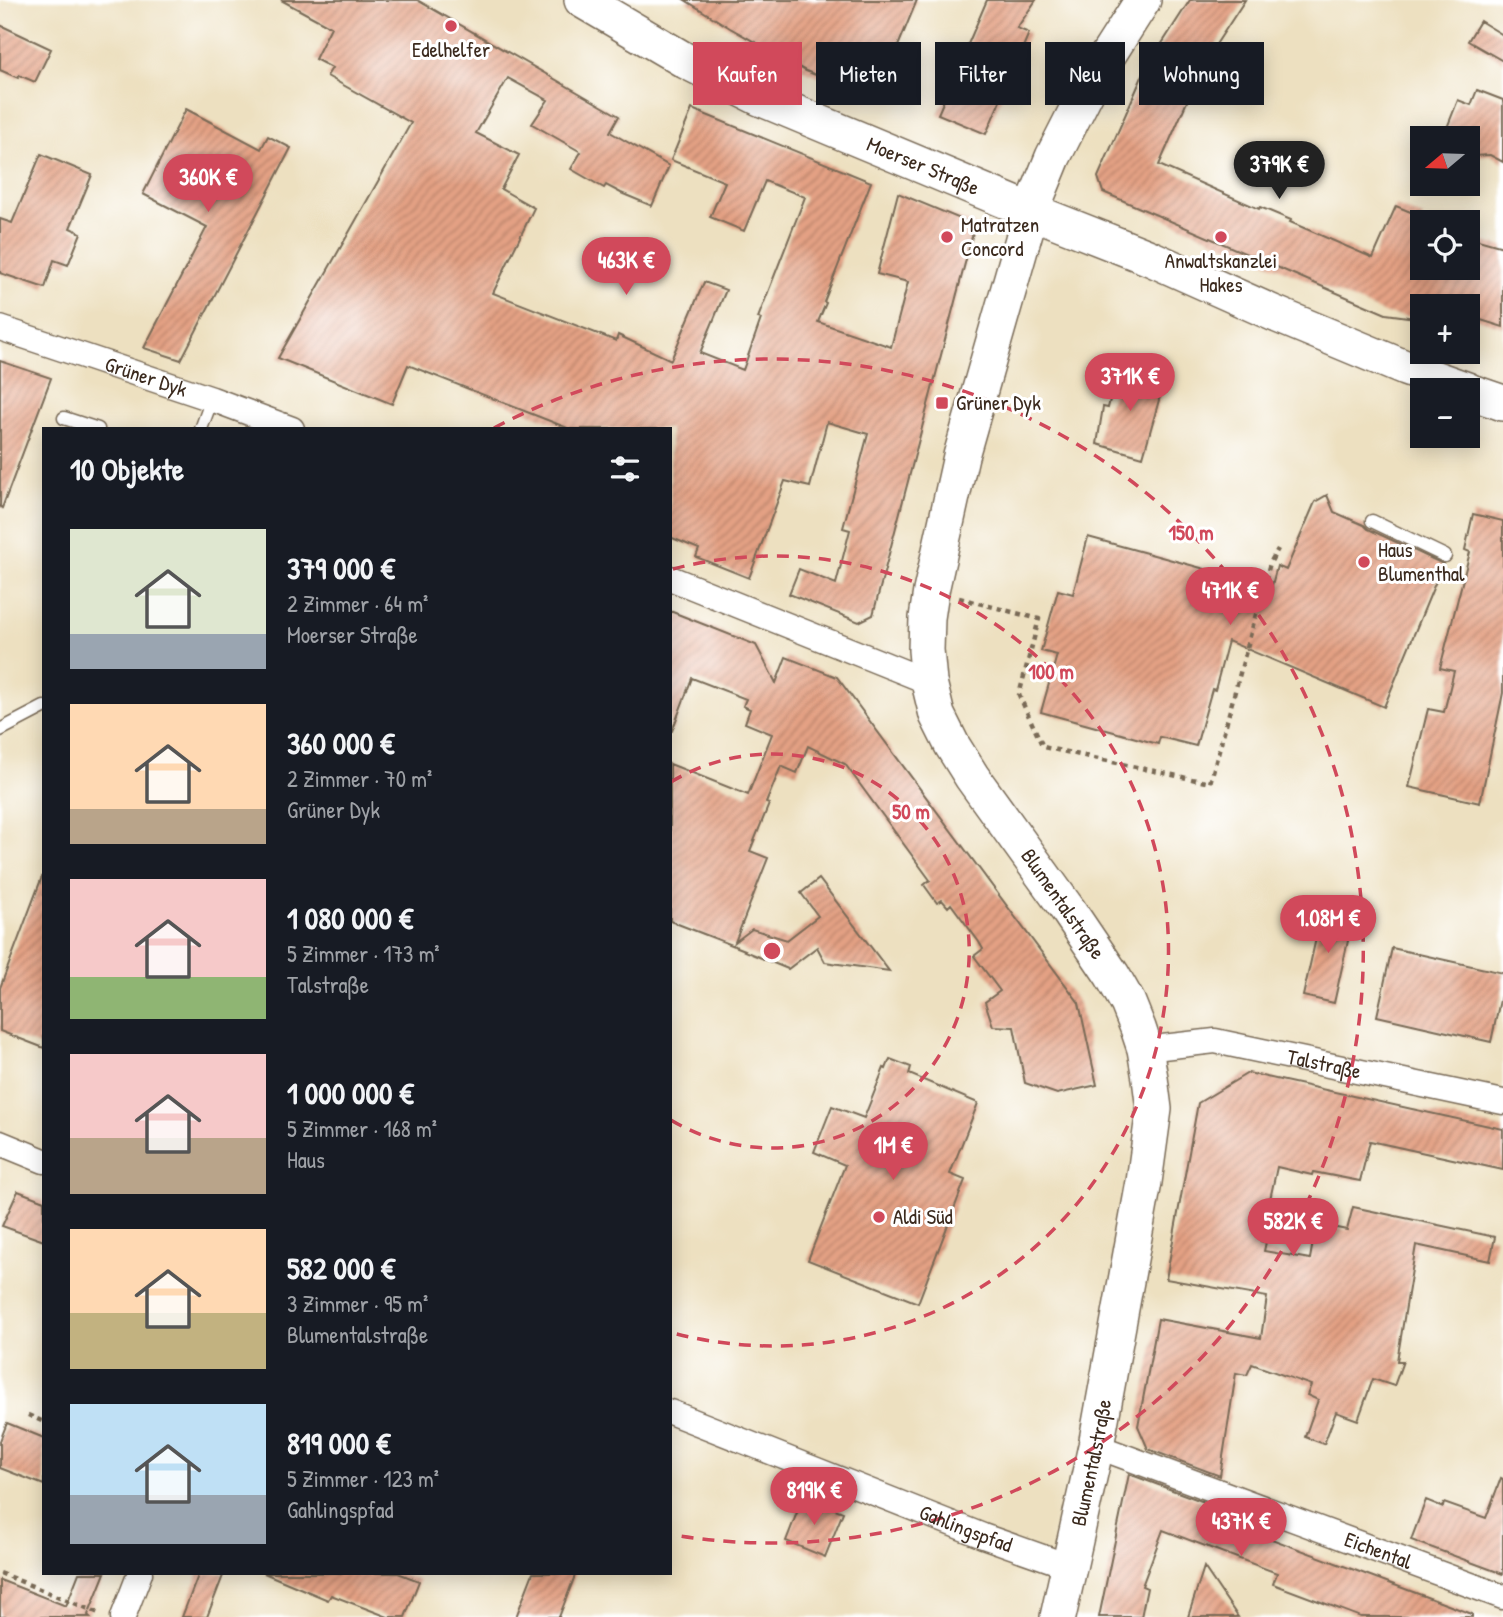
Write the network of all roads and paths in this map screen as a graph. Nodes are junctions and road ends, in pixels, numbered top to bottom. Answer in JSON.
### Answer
{"nodes":[{"id":1,"x":582,"y":0,"type":"edge"},
{"id":2,"x":1143,"y":0,"type":"edge"},
{"id":3,"x":1031,"y":211,"type":"junction"},
{"id":4,"x":0,"y":328,"type":"edge"},
{"id":5,"x":1432,"y":378,"type":"edge"},
{"id":6,"x":1480,"y":395,"type":"edge"},
{"id":7,"x":212,"y":399,"type":"junction"},
{"id":8,"x":1503,"y":403,"type":"edge"},
{"id":9,"x":64,"y":418,"type":"dead end"},
{"id":10,"x":92,"y":427,"type":"edge"},
{"id":11,"x":202,"y":427,"type":"edge"},
{"id":12,"x":287,"y":427,"type":"edge"},
{"id":13,"x":1372,"y":521,"type":"dead end"},
{"id":14,"x":1278,"y":549,"type":"dead end"},
{"id":15,"x":1445,"y":556,"type":"dead end"},
{"id":16,"x":672,"y":579,"type":"edge"},
{"id":17,"x":931,"y":591,"type":"junction"},
{"id":18,"x":929,"y":682,"type":"junction"},
{"id":19,"x":42,"y":708,"type":"edge"},
{"id":20,"x":0,"y":730,"type":"edge"},
{"id":21,"x":1145,"y":1049,"type":"junction"},
{"id":22,"x":1503,"y":1102,"type":"edge"},
{"id":23,"x":0,"y":1143,"type":"edge"},
{"id":24,"x":42,"y":1160,"type":"edge"},
{"id":25,"x":672,"y":1413,"type":"edge"},
{"id":26,"x":28,"y":1415,"type":"dead end"},
{"id":27,"x":42,"y":1421,"type":"edge"},
{"id":28,"x":1096,"y":1446,"type":"junction"},
{"id":29,"x":1068,"y":1566,"type":"junction"},
{"id":30,"x":0,"y":1573,"type":"edge"},
{"id":31,"x":139,"y":1575,"type":"edge"},
{"id":32,"x":1503,"y":1597,"type":"edge"},
{"id":33,"x":110,"y":1617,"type":"edge"},
{"id":34,"x":123,"y":1617,"type":"edge"},
{"id":35,"x":1058,"y":1617,"type":"edge"}],
"edges":[{"from":1,"to":3,"type":"main road","name":"Moerser Straße"},
{"from":2,"to":3,"type":"main road","name":"Blumentalstraße"},
{"from":3,"to":5,"type":"main road","name":"Moerser Straße"},
{"from":3,"to":17,"type":"main road","name":"Blumentalstraße"},
{"from":4,"to":7,"type":"street","name":"Grüner Dyk"},
{"from":6,"to":8,"type":"main road","name":"Moerser Straße"},
{"from":7,"to":11,"type":"lane"},
{"from":7,"to":12,"type":"street","name":"Grüner Dyk"},
{"from":9,"to":10,"type":"lane"},
{"from":13,"to":15,"type":"lane"},
{"from":14,"to":17,"type":"path"},
{"from":16,"to":18,"type":"street"},
{"from":17,"to":18,"type":"main road","name":"Blumentalstraße"},
{"from":18,"to":21,"type":"main road","name":"Blumentalstraße"},
{"from":19,"to":20,"type":"lane"},
{"from":21,"to":22,"type":"street","name":"Talstraße"},
{"from":21,"to":28,"type":"main road","name":"Blumentalstraße"},
{"from":23,"to":24,"type":"street"},
{"from":25,"to":29,"type":"street","name":"Gahlingspfad"},
{"from":26,"to":27,"type":"path"},
{"from":28,"to":29,"type":"main road","name":"Blumentalstraße"},
{"from":28,"to":32,"type":"street","name":"Eichental"},
{"from":29,"to":35,"type":"main road","name":"Blumentalstraße"},
{"from":30,"to":33,"type":"path"},
{"from":31,"to":34,"type":"street"}]}
